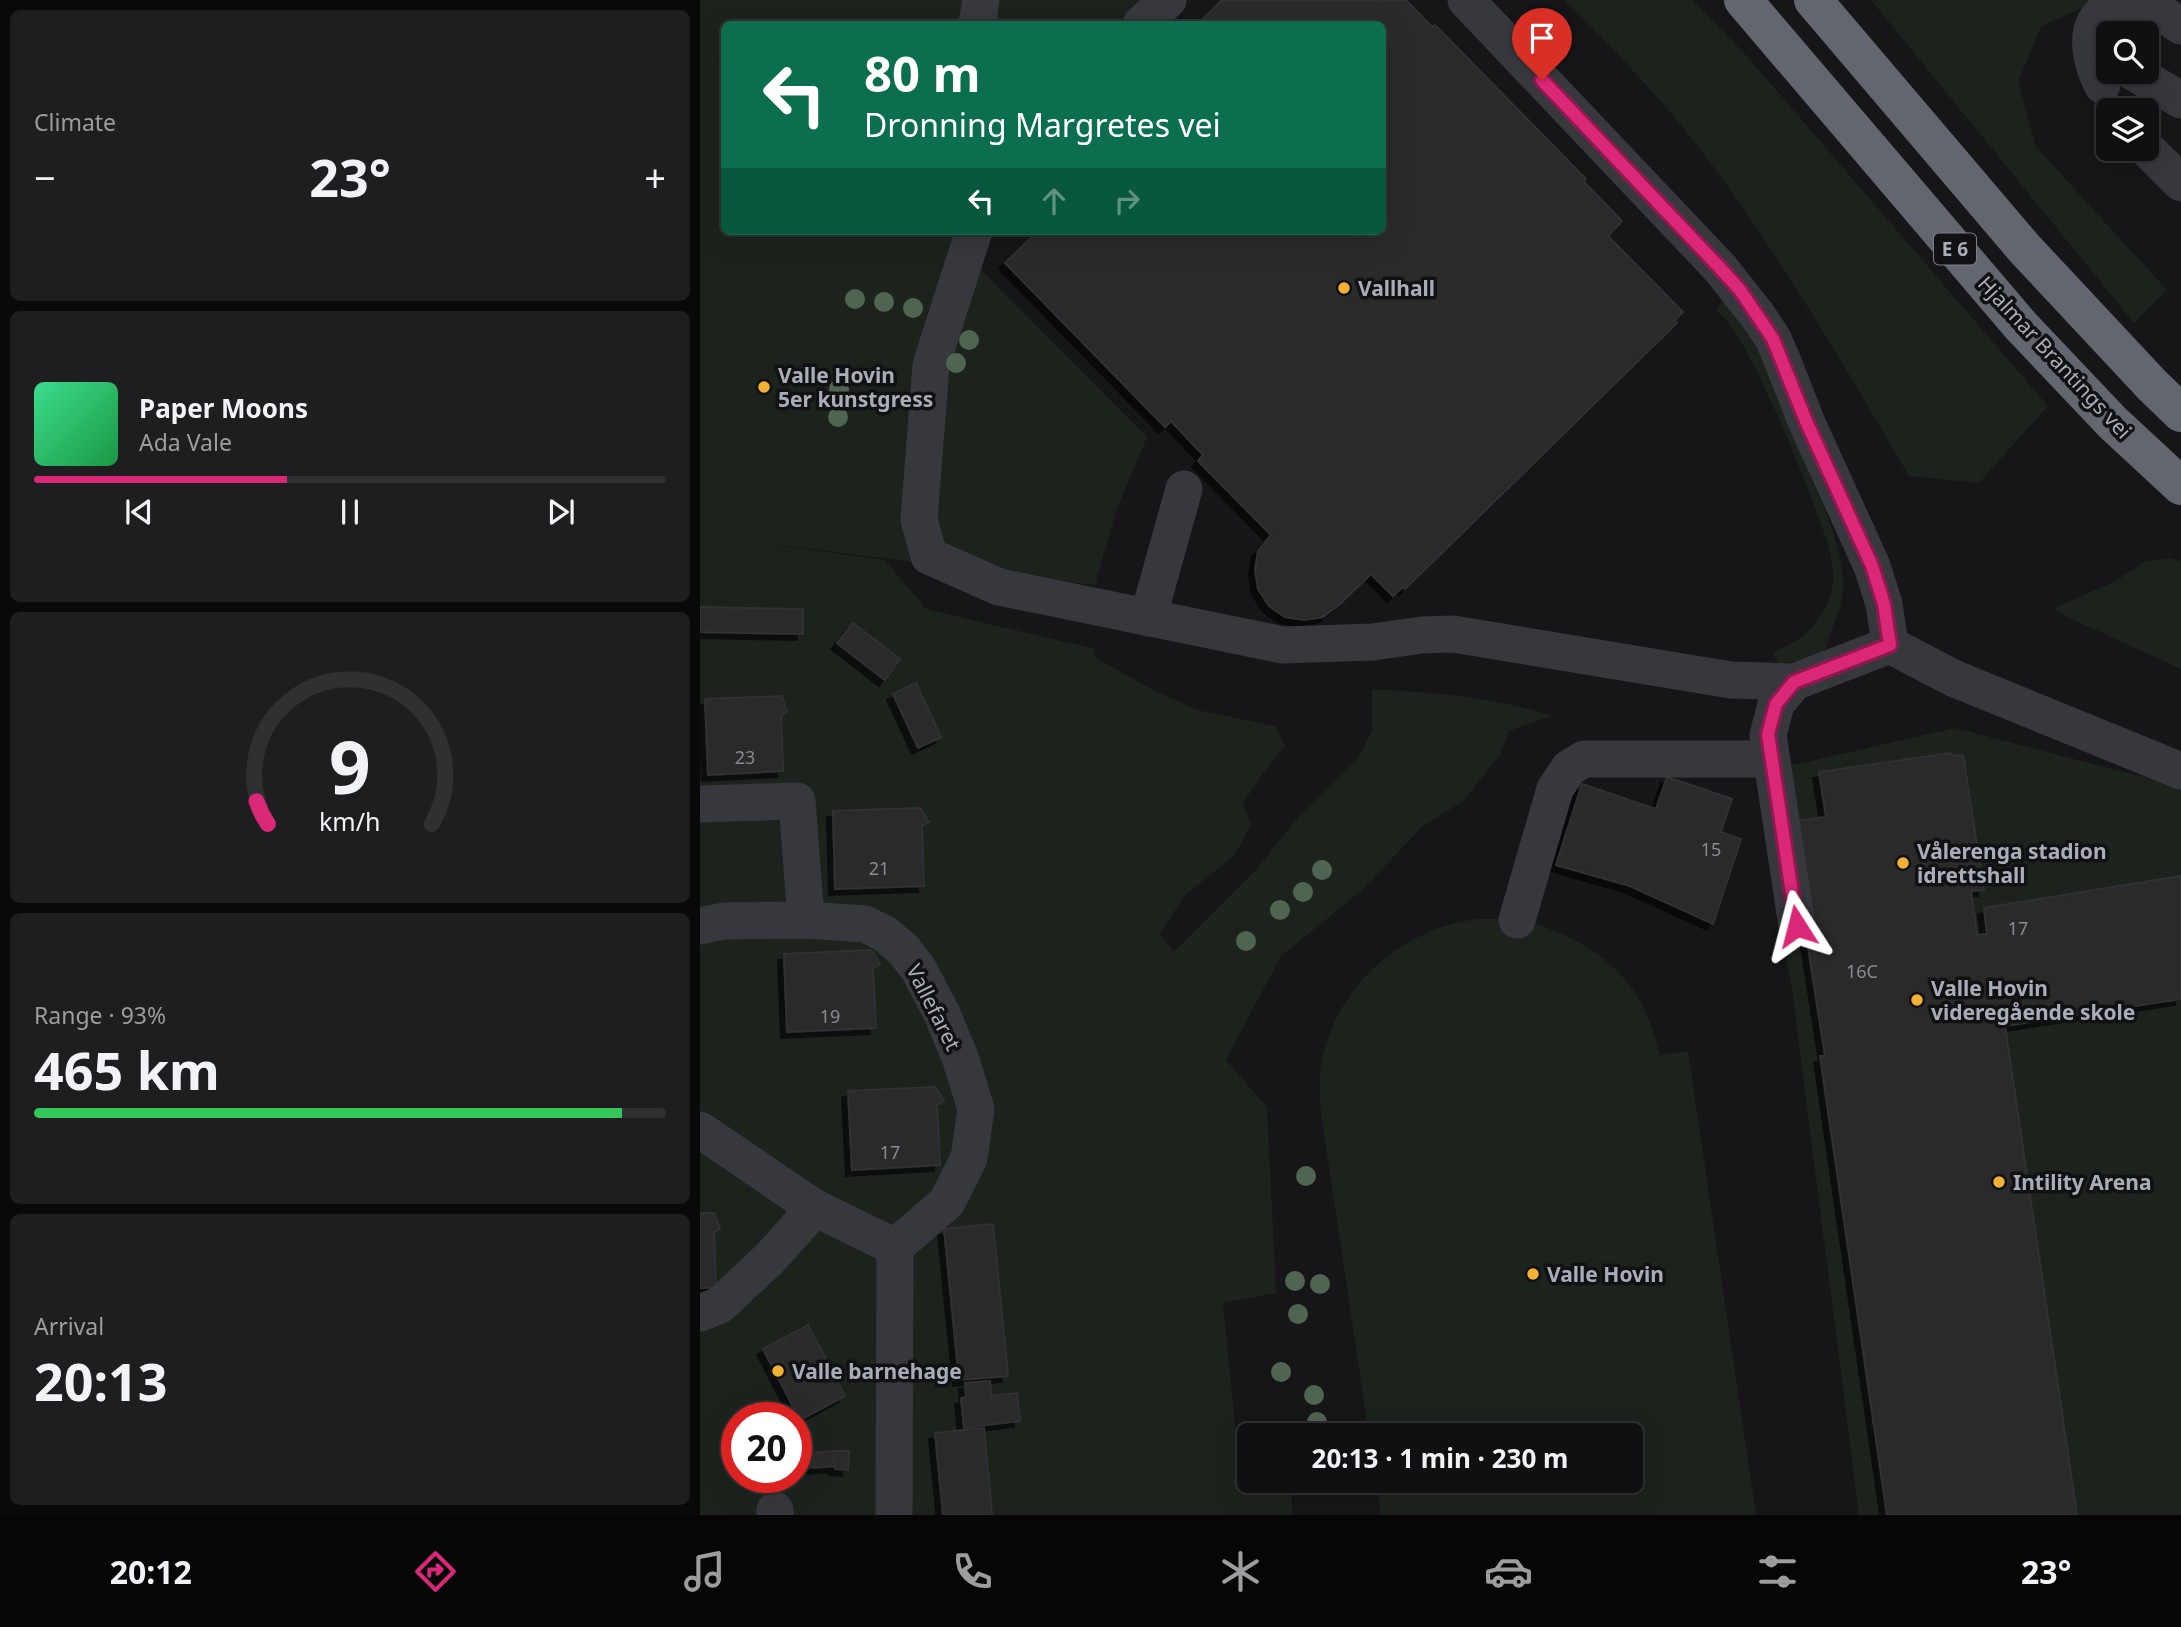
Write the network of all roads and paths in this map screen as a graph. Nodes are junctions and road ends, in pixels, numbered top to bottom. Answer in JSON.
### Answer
{"nodes":[{"id":1,"x":981,"y":0,"type":"edge"},
{"id":2,"x":1168,"y":0,"type":"edge"},
{"id":3,"x":1466,"y":0,"type":"edge"},
{"id":4,"x":1743,"y":0,"type":"edge"},
{"id":5,"x":1814,"y":0,"type":"edge"},
{"id":6,"x":1831,"y":15,"type":"edge"},
{"id":7,"x":978,"y":21,"type":"edge"},
{"id":8,"x":1144,"y":21,"type":"edge"},
{"id":9,"x":2181,"y":26,"type":"edge"},
{"id":10,"x":2118,"y":85,"type":"edge"},
{"id":11,"x":2181,"y":100,"type":"edge"},
{"id":12,"x":2159,"y":161,"type":"edge"},
{"id":13,"x":2181,"y":183,"type":"edge"},
{"id":14,"x":973,"y":235,"type":"edge"},
{"id":15,"x":2181,"y":413,"type":"edge"},
{"id":16,"x":2181,"y":486,"type":"edge"},
{"id":17,"x":1184,"y":489,"type":"dead end"},
{"id":18,"x":1148,"y":618,"type":"junction"},
{"id":19,"x":1890,"y":645,"type":"junction"},
{"id":20,"x":1794,"y":682,"type":"junction"},
{"id":21,"x":1771,"y":759,"type":"junction"},
{"id":22,"x":2178,"y":770,"type":"edge"},
{"id":23,"x":700,"y":804,"type":"edge"},
{"id":24,"x":806,"y":920,"type":"junction"},
{"id":25,"x":1517,"y":920,"type":"dead end"},
{"id":26,"x":700,"y":926,"type":"edge"},
{"id":27,"x":1797,"y":926,"type":"dead end"},
{"id":28,"x":700,"y":1130,"type":"edge"},
{"id":29,"x":815,"y":1208,"type":"junction"},
{"id":30,"x":895,"y":1247,"type":"junction"},
{"id":31,"x":700,"y":1314,"type":"edge"},
{"id":32,"x":894,"y":1515,"type":"edge"}],
"edges":[{"from":1,"to":7,"type":"street"},
{"from":2,"to":8,"type":"street"},
{"from":3,"to":19,"type":"street"},
{"from":4,"to":16,"type":"highway","name":"Hjalmar Brantings vei","number":"E 6"},
{"from":5,"to":6,"type":"highway"},
{"from":6,"to":15,"type":"highway","number":"E 6"},
{"from":9,"to":10,"type":"street"},
{"from":10,"to":11,"type":"street"},
{"from":12,"to":13,"type":"street"},
{"from":14,"to":18,"type":"street"},
{"from":17,"to":18,"type":"street"},
{"from":18,"to":20,"type":"street"},
{"from":19,"to":20,"type":"street"},
{"from":19,"to":22,"type":"street"},
{"from":20,"to":21,"type":"street"},
{"from":21,"to":25,"type":"street"},
{"from":21,"to":27,"type":"street"},
{"from":23,"to":24,"type":"street"},
{"from":24,"to":26,"type":"street","name":"Vallefaret"},
{"from":24,"to":30,"type":"street","name":"Vallefaret"},
{"from":28,"to":29,"type":"street"},
{"from":29,"to":30,"type":"street"},
{"from":29,"to":31,"type":"street"},
{"from":30,"to":32,"type":"street"}]}
